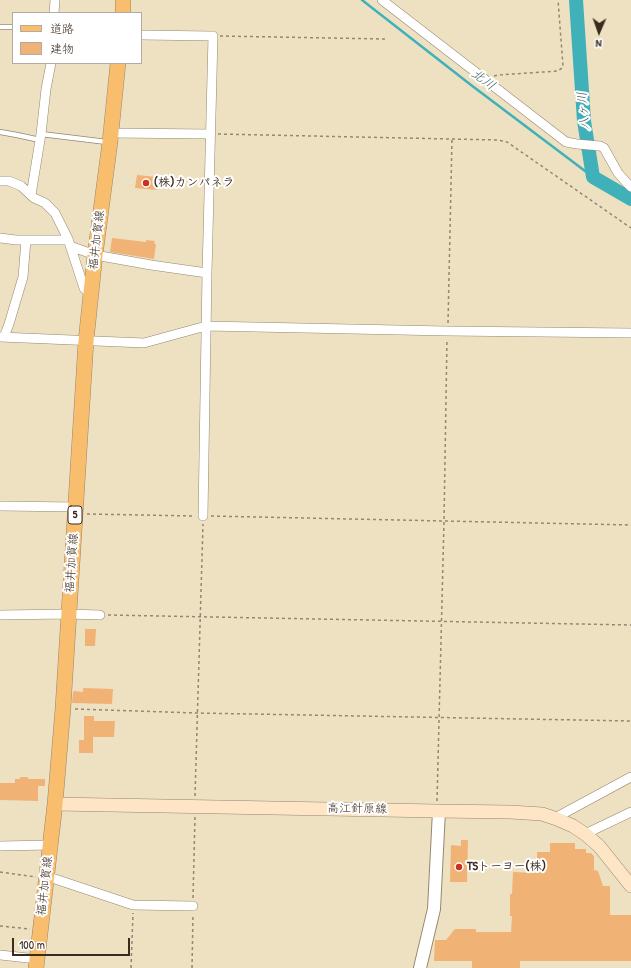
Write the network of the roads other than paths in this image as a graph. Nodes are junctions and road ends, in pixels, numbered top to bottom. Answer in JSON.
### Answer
{"nodes":[{"id":1,"x":55,"y":0,"type":"edge"},
{"id":2,"x":123,"y":0,"type":"edge"},
{"id":3,"x":382,"y":0,"type":"edge"},
{"id":4,"x":54,"y":12,"type":"edge"},
{"id":5,"x":123,"y":12,"type":"edge"},
{"id":6,"x":0,"y":27,"type":"edge"},
{"id":7,"x":12,"y":27,"type":"edge"},
{"id":8,"x":142,"y":35,"type":"edge"},
{"id":9,"x":51,"y":64,"type":"edge"},
{"id":10,"x":118,"y":64,"type":"edge"},
{"id":11,"x":0,"y":132,"type":"edge"},
{"id":12,"x":210,"y":134,"type":"junction"},
{"id":13,"x":41,"y":137,"type":"junction"},
{"id":14,"x":111,"y":137,"type":"junction"},
{"id":15,"x":0,"y":181,"type":"edge"},
{"id":16,"x":631,"y":186,"type":"edge"},
{"id":17,"x":32,"y":195,"type":"junction"},
{"id":18,"x":0,"y":238,"type":"edge"},
{"id":19,"x":26,"y":240,"type":"junction"},
{"id":20,"x":69,"y":243,"type":"junction"},
{"id":21,"x":95,"y":255,"type":"junction"},
{"id":22,"x":207,"y":273,"type":"junction"},
{"id":23,"x":91,"y":296,"type":"junction"},
{"id":24,"x":206,"y":326,"type":"junction"},
{"id":25,"x":631,"y":333,"type":"edge"},
{"id":26,"x":2,"y":337,"type":"edge"},
{"id":27,"x":86,"y":341,"type":"junction"},
{"id":28,"x":0,"y":506,"type":"edge"},
{"id":29,"x":76,"y":510,"type":"junction"},
{"id":30,"x":203,"y":516,"type":"road end"},
{"id":31,"x":68,"y":614,"type":"junction"},
{"id":32,"x":100,"y":615,"type":"road end"},
{"id":33,"x":0,"y":616,"type":"edge"},
{"id":34,"x":631,"y":778,"type":"edge"},
{"id":35,"x":55,"y":804,"type":"junction"},
{"id":36,"x":438,"y":811,"type":"junction"},
{"id":37,"x":631,"y":812,"type":"edge"},
{"id":38,"x":555,"y":818,"type":"junction"},
{"id":39,"x":585,"y":834,"type":"junction"},
{"id":40,"x":50,"y":845,"type":"junction"},
{"id":41,"x":0,"y":846,"type":"edge"},
{"id":42,"x":46,"y":877,"type":"junction"},
{"id":43,"x":631,"y":886,"type":"edge"},
{"id":44,"x":193,"y":906,"type":"road end"},
{"id":45,"x":0,"y":955,"type":"edge"},
{"id":46,"x":36,"y":963,"type":"edge"},
{"id":47,"x":420,"y":968,"type":"edge"}],
"edges":[{"from":1,"to":4,"type":"street"},
{"from":2,"to":5,"type":"main road"},
{"from":3,"to":16,"type":"street"},
{"from":6,"to":7,"type":"lane"},
{"from":8,"to":12,"type":"street"},
{"from":9,"to":13,"type":"street"},
{"from":10,"to":14,"type":"main road","name":"福井加賀線","number":"5"},
{"from":11,"to":13,"type":"lane"},
{"from":12,"to":14,"type":"street"},
{"from":12,"to":22,"type":"street"},
{"from":13,"to":14,"type":"lane"},
{"from":13,"to":17,"type":"street"},
{"from":14,"to":21,"type":"main road","name":"福井加賀線","number":"5"},
{"from":15,"to":17,"type":"street"},
{"from":17,"to":20,"type":"street"},
{"from":18,"to":19,"type":"street"},
{"from":19,"to":20,"type":"street"},
{"from":19,"to":26,"type":"street"},
{"from":20,"to":21,"type":"street"},
{"from":20,"to":23,"type":"street"},
{"from":21,"to":22,"type":"street"},
{"from":21,"to":23,"type":"main road","name":"福井加賀線","number":"5"},
{"from":22,"to":24,"type":"street"},
{"from":23,"to":27,"type":"main road","name":"福井加賀線","number":"5"},
{"from":24,"to":25,"type":"street"},
{"from":24,"to":27,"type":"street"},
{"from":24,"to":30,"type":"street"},
{"from":26,"to":27,"type":"street"},
{"from":27,"to":29,"type":"main road","name":"福井加賀線","number":"5"},
{"from":28,"to":29,"type":"street"},
{"from":29,"to":31,"type":"main road","name":"福井加賀線","number":"5"},
{"from":31,"to":32,"type":"street"},
{"from":31,"to":33,"type":"street"},
{"from":31,"to":35,"type":"main road","name":"福井加賀線","number":"5"},
{"from":34,"to":38,"type":"street"},
{"from":35,"to":36,"type":"main road","name":"高江針原線"},
{"from":35,"to":40,"type":"main road","name":"福井加賀線","number":"5"},
{"from":36,"to":38,"type":"main road","name":"高江針原線"},
{"from":36,"to":47,"type":"street"},
{"from":37,"to":39,"type":"street"},
{"from":38,"to":39,"type":"main road","name":"高江針原線"},
{"from":39,"to":43,"type":"main road","name":"高江針原線"},
{"from":40,"to":41,"type":"street"},
{"from":40,"to":42,"type":"main road","name":"福井加賀線","number":"5"},
{"from":42,"to":44,"type":"street"},
{"from":42,"to":46,"type":"main road","name":"福井加賀線","number":"5"},
{"from":45,"to":46,"type":"street"}]}
